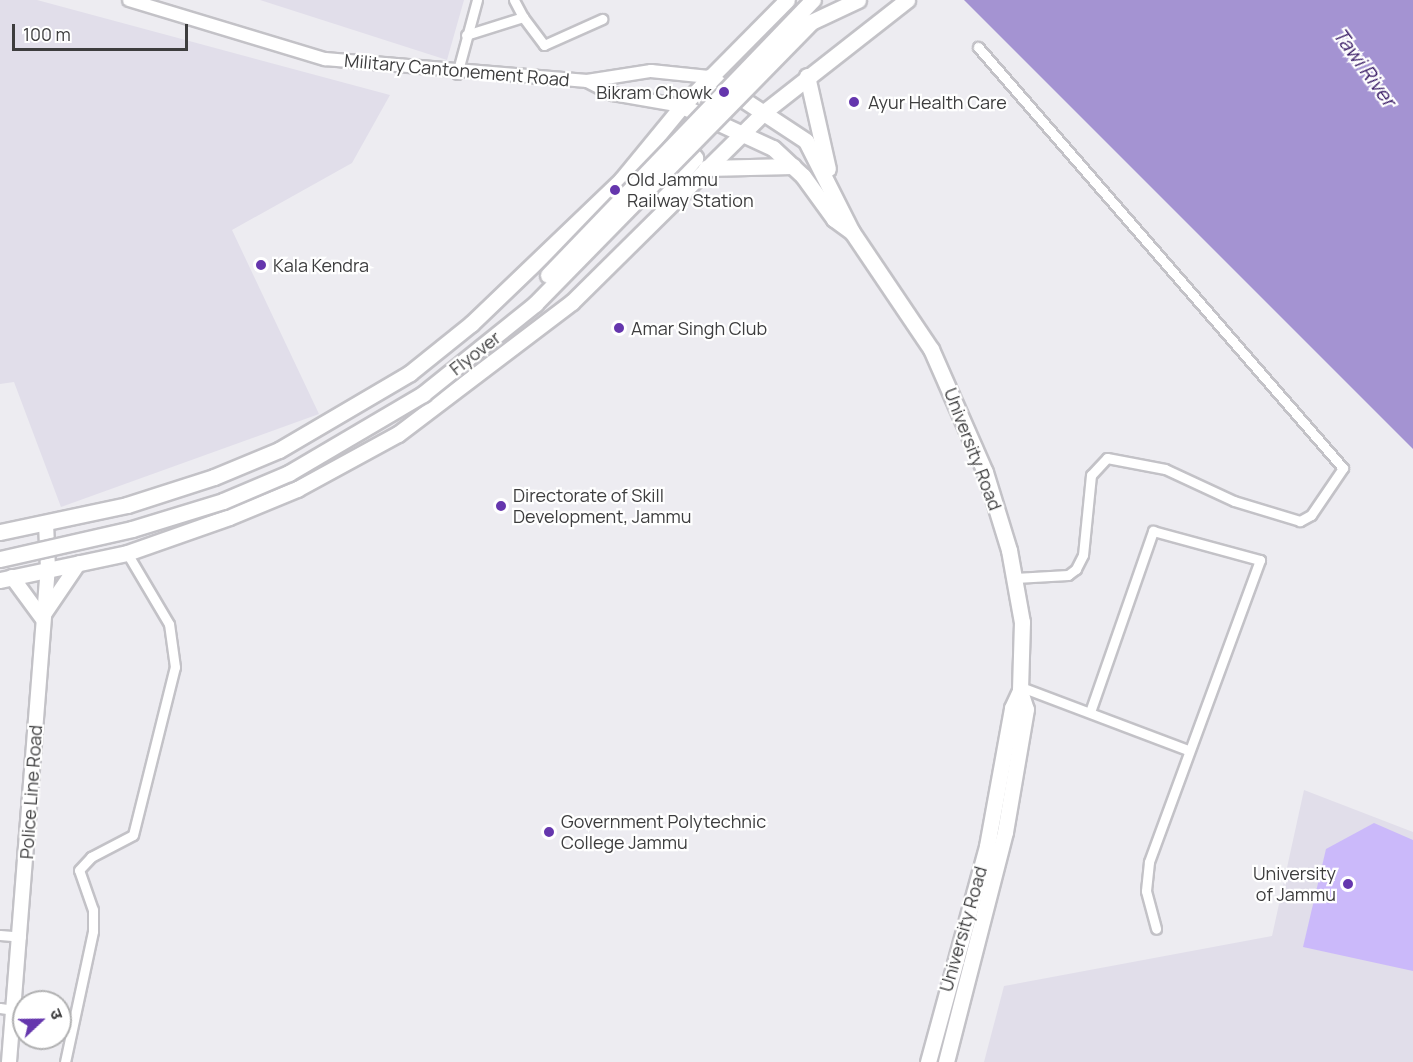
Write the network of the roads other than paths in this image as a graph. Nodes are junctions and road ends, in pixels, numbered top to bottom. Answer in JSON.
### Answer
{"nodes":[{"id":1,"x":129,"y":0,"type":"edge"},
{"id":2,"x":477,"y":0,"type":"edge"},
{"id":3,"x":514,"y":0,"type":"edge"},
{"id":4,"x":787,"y":0,"type":"edge"},
{"id":5,"x":813,"y":0,"type":"edge"},
{"id":6,"x":858,"y":0,"type":"edge"},
{"id":7,"x":907,"y":0,"type":"edge"},
{"id":8,"x":523,"y":17,"type":"junction"},
{"id":9,"x":602,"y":19,"type":"dead end"},
{"id":10,"x":466,"y":35,"type":"junction"},
{"id":11,"x":978,"y":47,"type":"dead end"},
{"id":12,"x":457,"y":74,"type":"junction"},
{"id":13,"x":807,"y":76,"type":"junction"},
{"id":14,"x":709,"y":77,"type":"junction"},
{"id":15,"x":587,"y":81,"type":"junction"},
{"id":16,"x":682,"y":106,"type":"junction"},
{"id":17,"x":764,"y":112,"type":"junction"},
{"id":18,"x":745,"y":132,"type":"junction"},
{"id":19,"x":651,"y":142,"type":"junction"},
{"id":20,"x":793,"y":166,"type":"junction"},
{"id":21,"x":706,"y":168,"type":"junction"},
{"id":22,"x":835,"y":193,"type":"junction"},
{"id":23,"x":663,"y":208,"type":"junction"},
{"id":24,"x":852,"y":232,"type":"junction"},
{"id":25,"x":46,"y":523,"type":"junction"},
{"id":26,"x":0,"y":532,"type":"edge"},
{"id":27,"x":0,"y":549,"type":"edge"},
{"id":28,"x":127,"y":553,"type":"junction"},
{"id":29,"x":0,"y":559,"type":"edge"},
{"id":30,"x":79,"y":563,"type":"junction"},
{"id":31,"x":48,"y":569,"type":"junction"},
{"id":32,"x":1015,"y":578,"type":"junction"},
{"id":33,"x":6,"y":579,"type":"edge"},
{"id":34,"x":42,"y":618,"type":"junction"},
{"id":35,"x":1021,"y":689,"type":"junction"},
{"id":36,"x":1090,"y":712,"type":"junction"},
{"id":37,"x":1188,"y":750,"type":"junction"},
{"id":38,"x":1156,"y":929,"type":"dead end"},
{"id":39,"x":0,"y":935,"type":"edge"},
{"id":40,"x":21,"y":937,"type":"junction"},
{"id":41,"x":7,"y":1009,"type":"edge"},
{"id":42,"x":9,"y":1062,"type":"edge"},
{"id":43,"x":65,"y":1062,"type":"edge"},
{"id":44,"x":928,"y":1062,"type":"edge"},
{"id":45,"x":946,"y":1062,"type":"edge"}],
"edges":[{"from":1,"to":12,"type":"street","name":"Military Cantonement Road"},
{"from":2,"to":10,"type":"street"},
{"from":3,"to":8,"type":"street"},
{"from":4,"to":14,"type":"main road"},
{"from":5,"to":27,"type":"main road","name":"Flyover","bridge":true},
{"from":6,"to":29,"type":"main road","name":"Flyover","bridge":true},
{"from":7,"to":13,"type":"main road"},
{"from":8,"to":9,"type":"street"},
{"from":8,"to":10,"type":"street"},
{"from":10,"to":12,"type":"street"},
{"from":11,"to":32,"type":"street"},
{"from":12,"to":15,"type":"street","name":"Military Cantonement Road"},
{"from":13,"to":17,"type":"main road"},
{"from":13,"to":22,"type":"main road"},
{"from":14,"to":15,"type":"street"},
{"from":14,"to":16,"type":"main road"},
{"from":14,"to":17,"type":"main road"},
{"from":15,"to":16,"type":"street","name":"Military Cantonement Road"},
{"from":16,"to":18,"type":"main road"},
{"from":16,"to":19,"type":"main road"},
{"from":17,"to":18,"type":"main road"},
{"from":17,"to":22,"type":"main road"},
{"from":18,"to":20,"type":"main road"},
{"from":18,"to":21,"type":"main road"},
{"from":19,"to":23,"type":"main road"},
{"from":19,"to":25,"type":"main road"},
{"from":20,"to":21,"type":"main road"},
{"from":20,"to":24,"type":"main road"},
{"from":21,"to":23,"type":"main road"},
{"from":22,"to":24,"type":"main road"},
{"from":23,"to":28,"type":"main road"},
{"from":24,"to":32,"type":"main road","name":"University Road"},
{"from":25,"to":26,"type":"main road"},
{"from":25,"to":31,"type":"main road","name":"Police Line Road"},
{"from":28,"to":30,"type":"main road"},
{"from":28,"to":43,"type":"street"},
{"from":30,"to":31,"type":"main road"},
{"from":30,"to":34,"type":"main road"},
{"from":31,"to":33,"type":"main road"},
{"from":31,"to":34,"type":"main road","name":"Police Line Road"},
{"from":32,"to":35,"type":"main road","name":"University Road"},
{"from":33,"to":34,"type":"main road"},
{"from":34,"to":40,"type":"main road","name":"Police Line Road"},
{"from":35,"to":36,"type":"street"},
{"from":35,"to":44,"type":"main road","name":"University Road"},
{"from":35,"to":45,"type":"main road","name":"University Road"},
{"from":36,"to":37,"type":"street"},
{"from":36,"to":37,"type":"street"},
{"from":37,"to":38,"type":"street"},
{"from":39,"to":40,"type":"street"},
{"from":40,"to":41,"type":"main road","name":"Police Line Road"},
{"from":41,"to":42,"type":"main road","name":"Police Line Road"}]}
